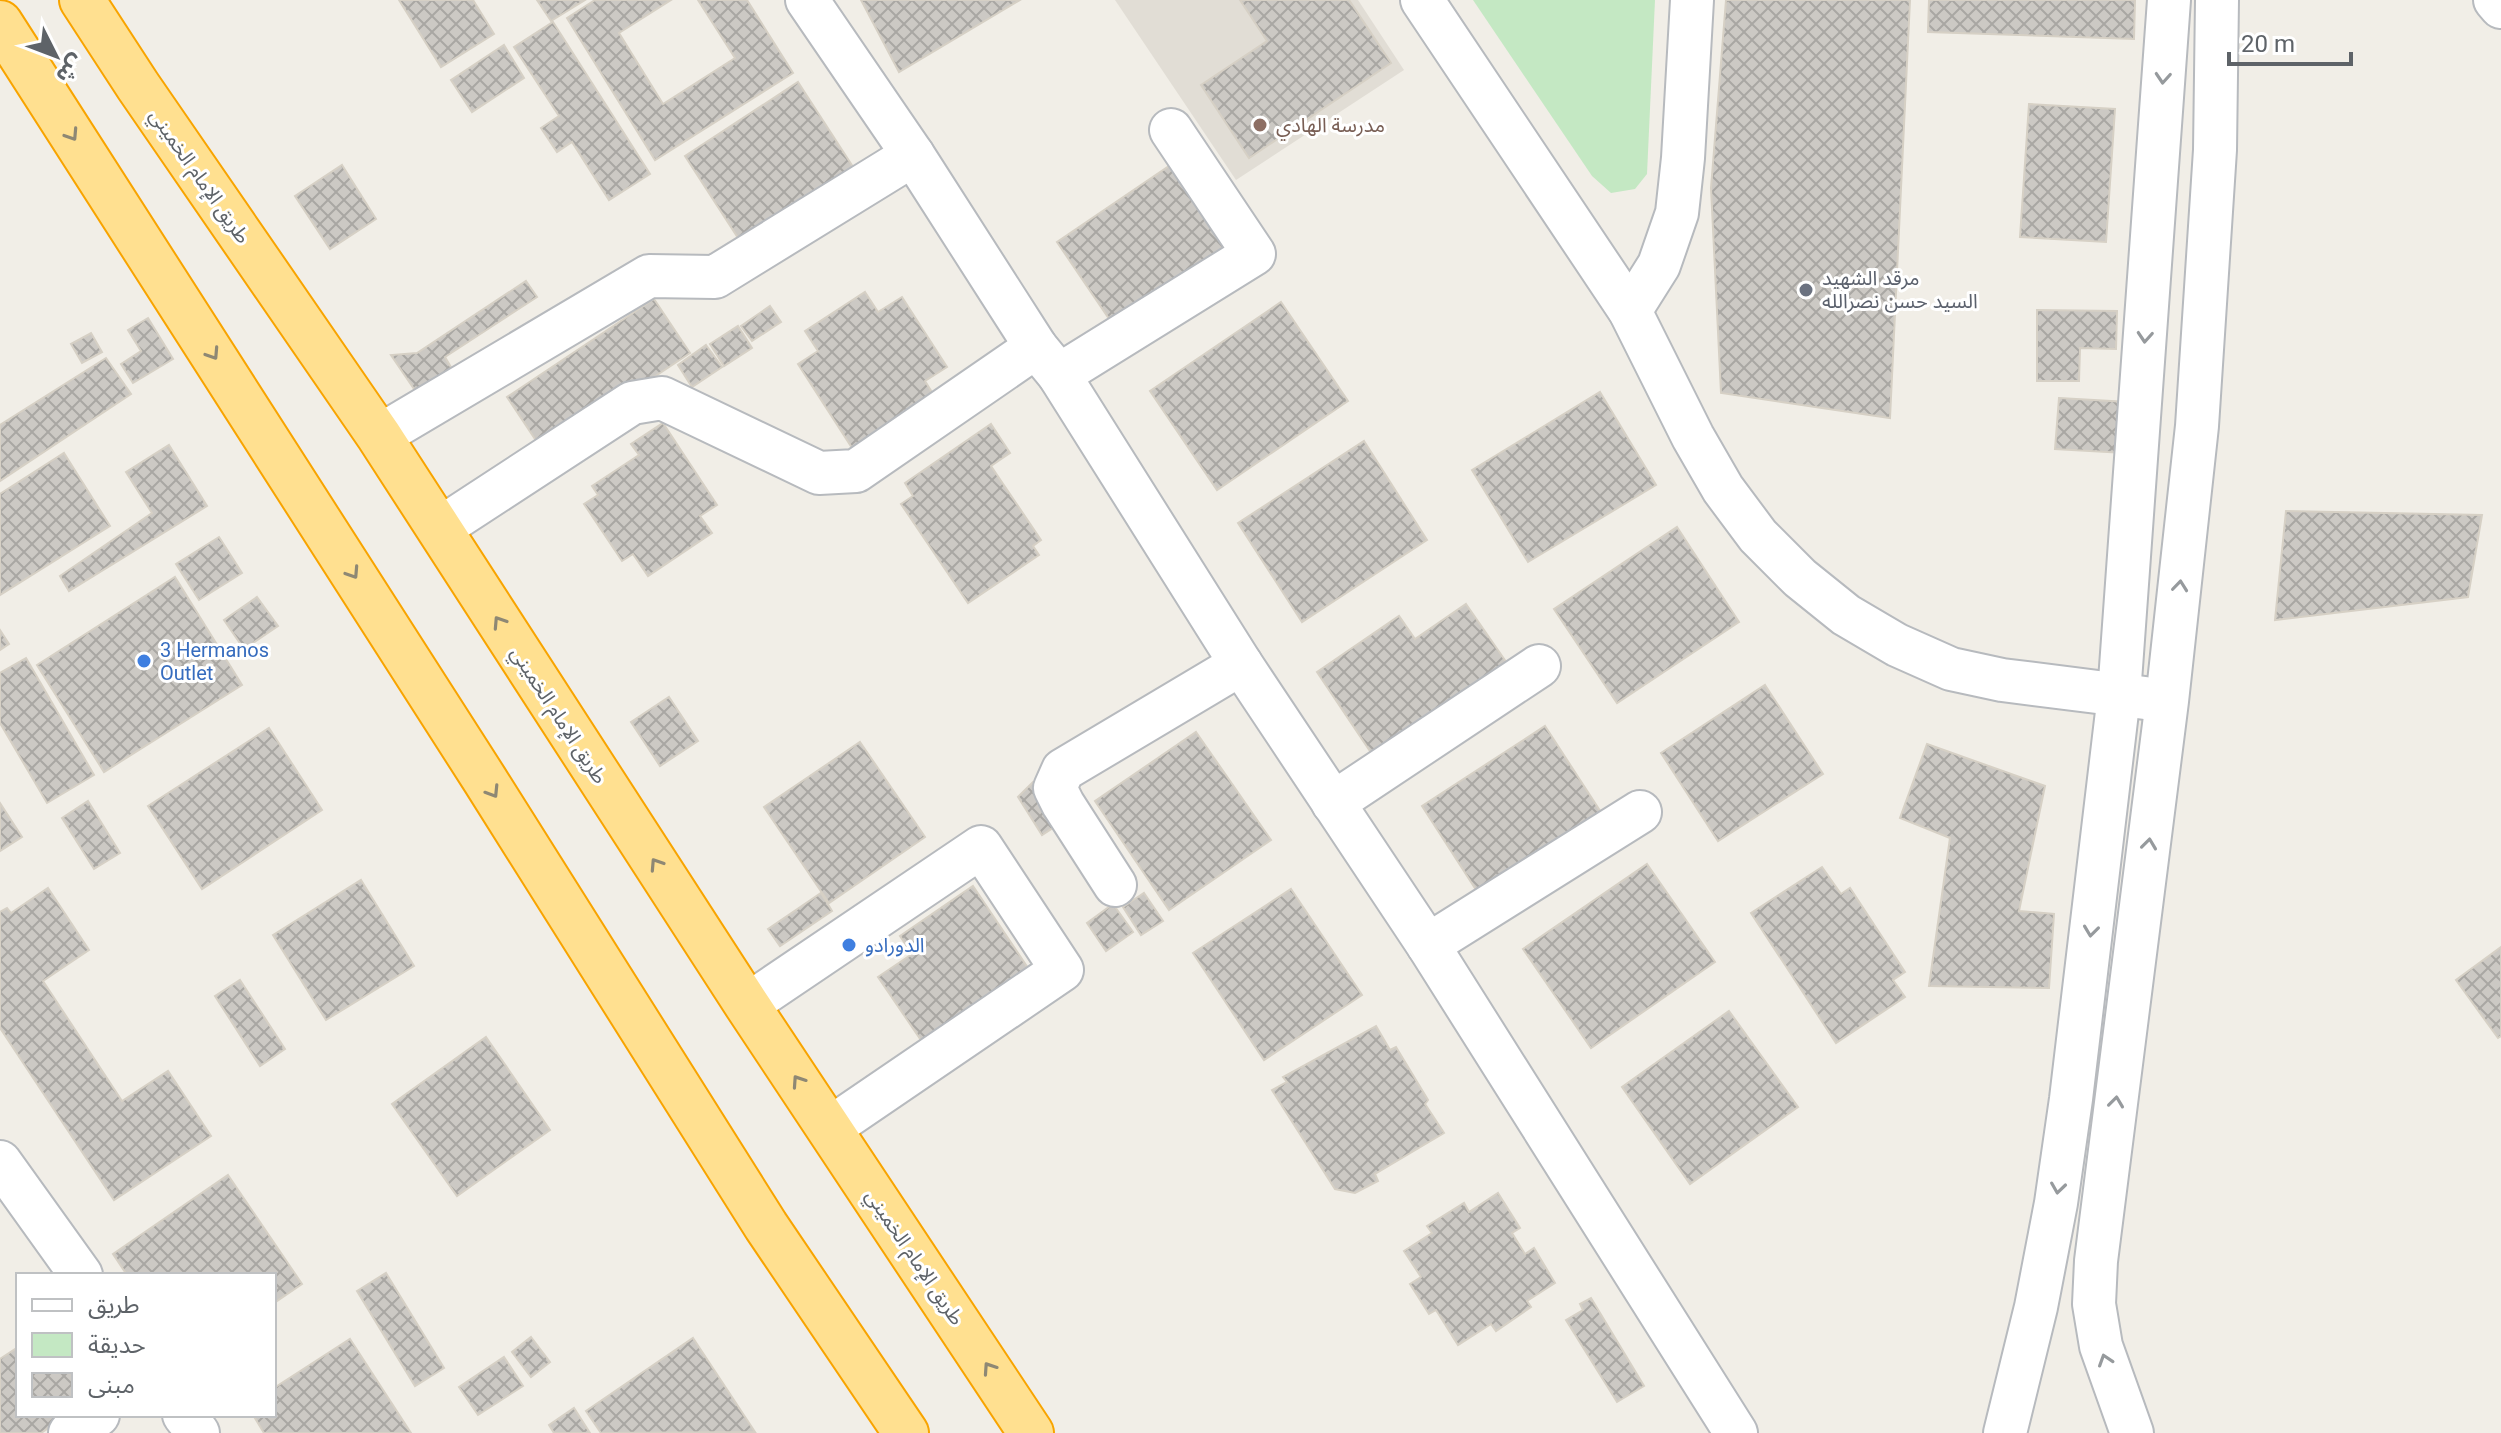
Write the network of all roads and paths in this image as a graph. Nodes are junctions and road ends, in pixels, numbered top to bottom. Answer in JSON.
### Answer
{"nodes":[{"id":1,"x":82,"y":0,"type":"edge"},
{"id":2,"x":807,"y":0,"type":"edge"},
{"id":3,"x":1422,"y":0,"type":"edge"},
{"id":4,"x":1692,"y":0,"type":"edge"},
{"id":5,"x":2169,"y":0,"type":"edge"},
{"id":6,"x":2217,"y":0,"type":"edge"},
{"id":7,"x":2495,"y":0,"type":"edge"},
{"id":8,"x":2501,"y":7,"type":"edge"},
{"id":9,"x":0,"y":23,"type":"edge"},
{"id":10,"x":1171,"y":130,"type":"dead end"},
{"id":11,"x":913,"y":155,"type":"junction"},
{"id":12,"x":1630,"y":311,"type":"junction"},
{"id":13,"x":1048,"y":361,"type":"junction"},
{"id":14,"x":379,"y":436,"type":"junction"},
{"id":15,"x":439,"y":529,"type":"junction"},
{"id":16,"x":1241,"y":664,"type":"junction"},
{"id":17,"x":1539,"y":666,"type":"dead end"},
{"id":18,"x":2119,"y":695,"type":"junction"},
{"id":19,"x":2167,"y":701,"type":"junction"},
{"id":20,"x":1333,"y":803,"type":"junction"},
{"id":21,"x":1640,"y":812,"type":"dead end"},
{"id":22,"x":1115,"y":885,"type":"dead end"},
{"id":23,"x":1428,"y":945,"type":"junction"},
{"id":24,"x":747,"y":1005,"type":"junction"},
{"id":25,"x":830,"y":1128,"type":"junction"},
{"id":26,"x":0,"y":1162,"type":"edge"},
{"id":27,"x":80,"y":1273,"type":"edge"},
{"id":28,"x":95,"y":1417,"type":"edge"},
{"id":29,"x":186,"y":1417,"type":"edge"},
{"id":30,"x":1027,"y":1430,"type":"edge"},
{"id":31,"x":70,"y":1433,"type":"edge"},
{"id":32,"x":198,"y":1433,"type":"edge"},
{"id":33,"x":906,"y":1433,"type":"edge"},
{"id":34,"x":1736,"y":1433,"type":"edge"},
{"id":35,"x":2005,"y":1433,"type":"edge"},
{"id":36,"x":2132,"y":1433,"type":"edge"}],
"edges":[{"from":1,"to":14,"type":"highway","name":"طريق الإمام الخميني"},
{"from":2,"to":11,"type":"street"},
{"from":3,"to":12,"type":"street"},
{"from":4,"to":12,"type":"street"},
{"from":5,"to":18,"type":"street","one_way":true},
{"from":19,"to":6,"type":"street","one_way":true},
{"from":7,"to":8,"type":"street"},
{"from":9,"to":33,"type":"highway","one_way":true},
{"from":10,"to":13,"type":"street"},
{"from":11,"to":13,"type":"street"},
{"from":11,"to":14,"type":"street"},
{"from":12,"to":18,"type":"street"},
{"from":13,"to":15,"type":"street"},
{"from":13,"to":16,"type":"street"},
{"from":14,"to":15,"type":"highway","name":"طريق الإمام الخميني"},
{"from":24,"to":15,"type":"highway","name":"طريق الإمام الخميني","one_way":true},
{"from":16,"to":20,"type":"street"},
{"from":16,"to":22,"type":"street"},
{"from":17,"to":20,"type":"street"},
{"from":18,"to":19,"type":"street"},
{"from":18,"to":35,"type":"street","one_way":true},
{"from":36,"to":19,"type":"street","one_way":true},
{"from":20,"to":23,"type":"street"},
{"from":21,"to":23,"type":"street"},
{"from":23,"to":34,"type":"street"},
{"from":25,"to":24,"type":"highway","name":"طريق الإمام الخميني","one_way":true},
{"from":24,"to":25,"type":"street"},
{"from":30,"to":25,"type":"highway","name":"طريق الإمام الخميني","one_way":true},
{"from":26,"to":27,"type":"street"},
{"from":28,"to":31,"type":"street"},
{"from":29,"to":32,"type":"street"}]}
